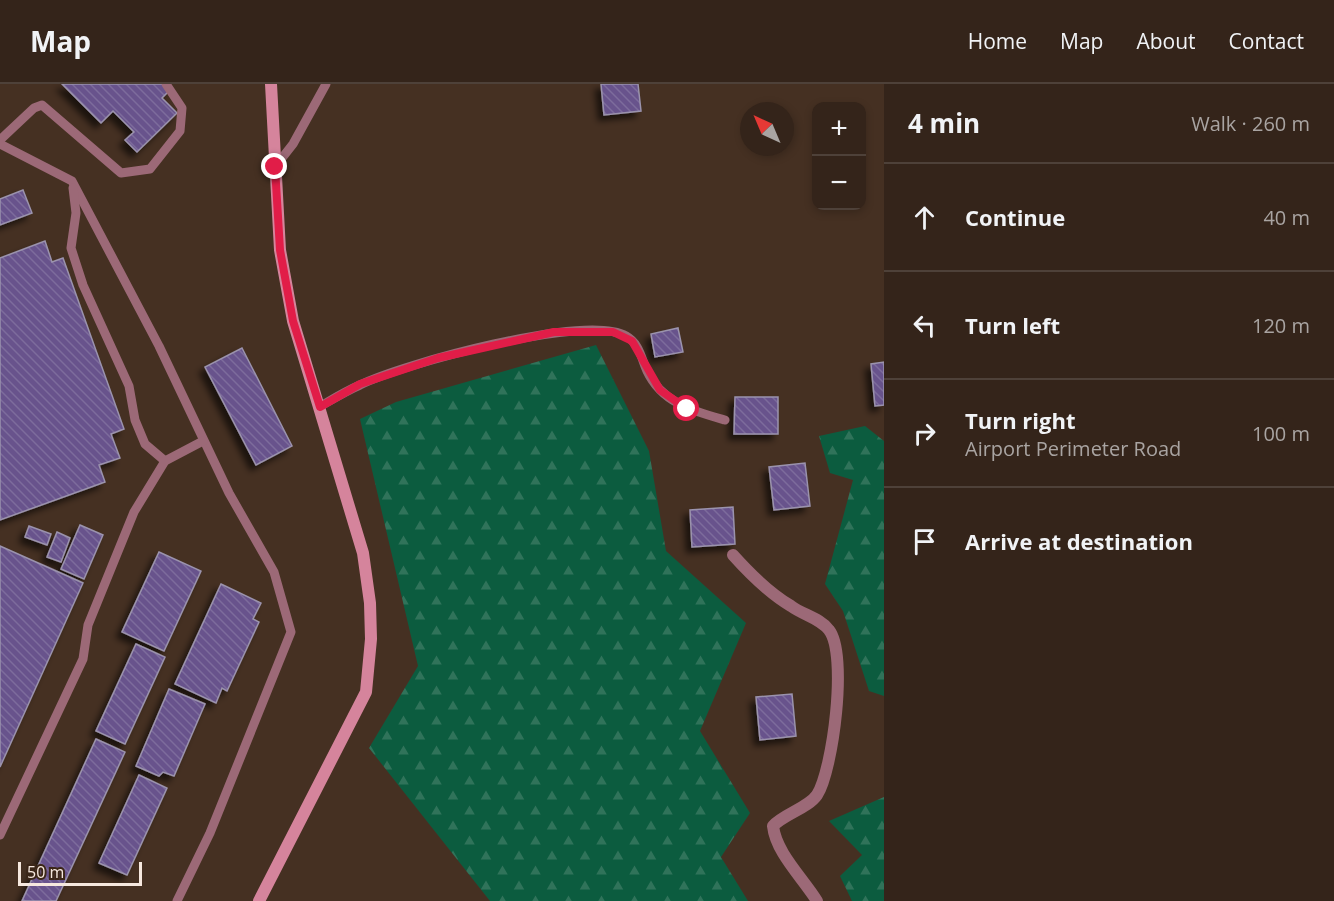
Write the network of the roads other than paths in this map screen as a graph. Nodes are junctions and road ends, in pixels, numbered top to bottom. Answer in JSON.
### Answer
{"nodes":[{"id":1,"x":166,"y":84,"type":"edge"},
{"id":2,"x":271,"y":84,"type":"edge"},
{"id":3,"x":326,"y":84,"type":"edge"},
{"id":4,"x":0,"y":142,"type":"edge"},
{"id":5,"x":275,"y":167,"type":"junction"},
{"id":6,"x":72,"y":181,"type":"junction"},
{"id":7,"x":320,"y":407,"type":"junction"},
{"id":8,"x":725,"y":420,"type":"dead end"},
{"id":9,"x":203,"y":441,"type":"junction"},
{"id":10,"x":165,"y":461,"type":"junction"},
{"id":11,"x":733,"y":555,"type":"dead end"},
{"id":12,"x":0,"y":835,"type":"edge"},
{"id":13,"x":177,"y":901,"type":"edge"},
{"id":14,"x":260,"y":901,"type":"edge"},
{"id":15,"x":817,"y":901,"type":"edge"}],
"edges":[{"from":1,"to":4,"type":"lane"},
{"from":2,"to":5,"type":"street"},
{"from":3,"to":5,"type":"lane"},
{"from":4,"to":6,"type":"lane"},
{"from":5,"to":7,"type":"street"},
{"from":6,"to":9,"type":"lane"},
{"from":6,"to":10,"type":"lane"},
{"from":7,"to":8,"type":"lane"},
{"from":7,"to":14,"type":"street"},
{"from":9,"to":10,"type":"lane"},
{"from":9,"to":13,"type":"lane"},
{"from":10,"to":12,"type":"lane"},
{"from":11,"to":15,"type":"street"}]}
